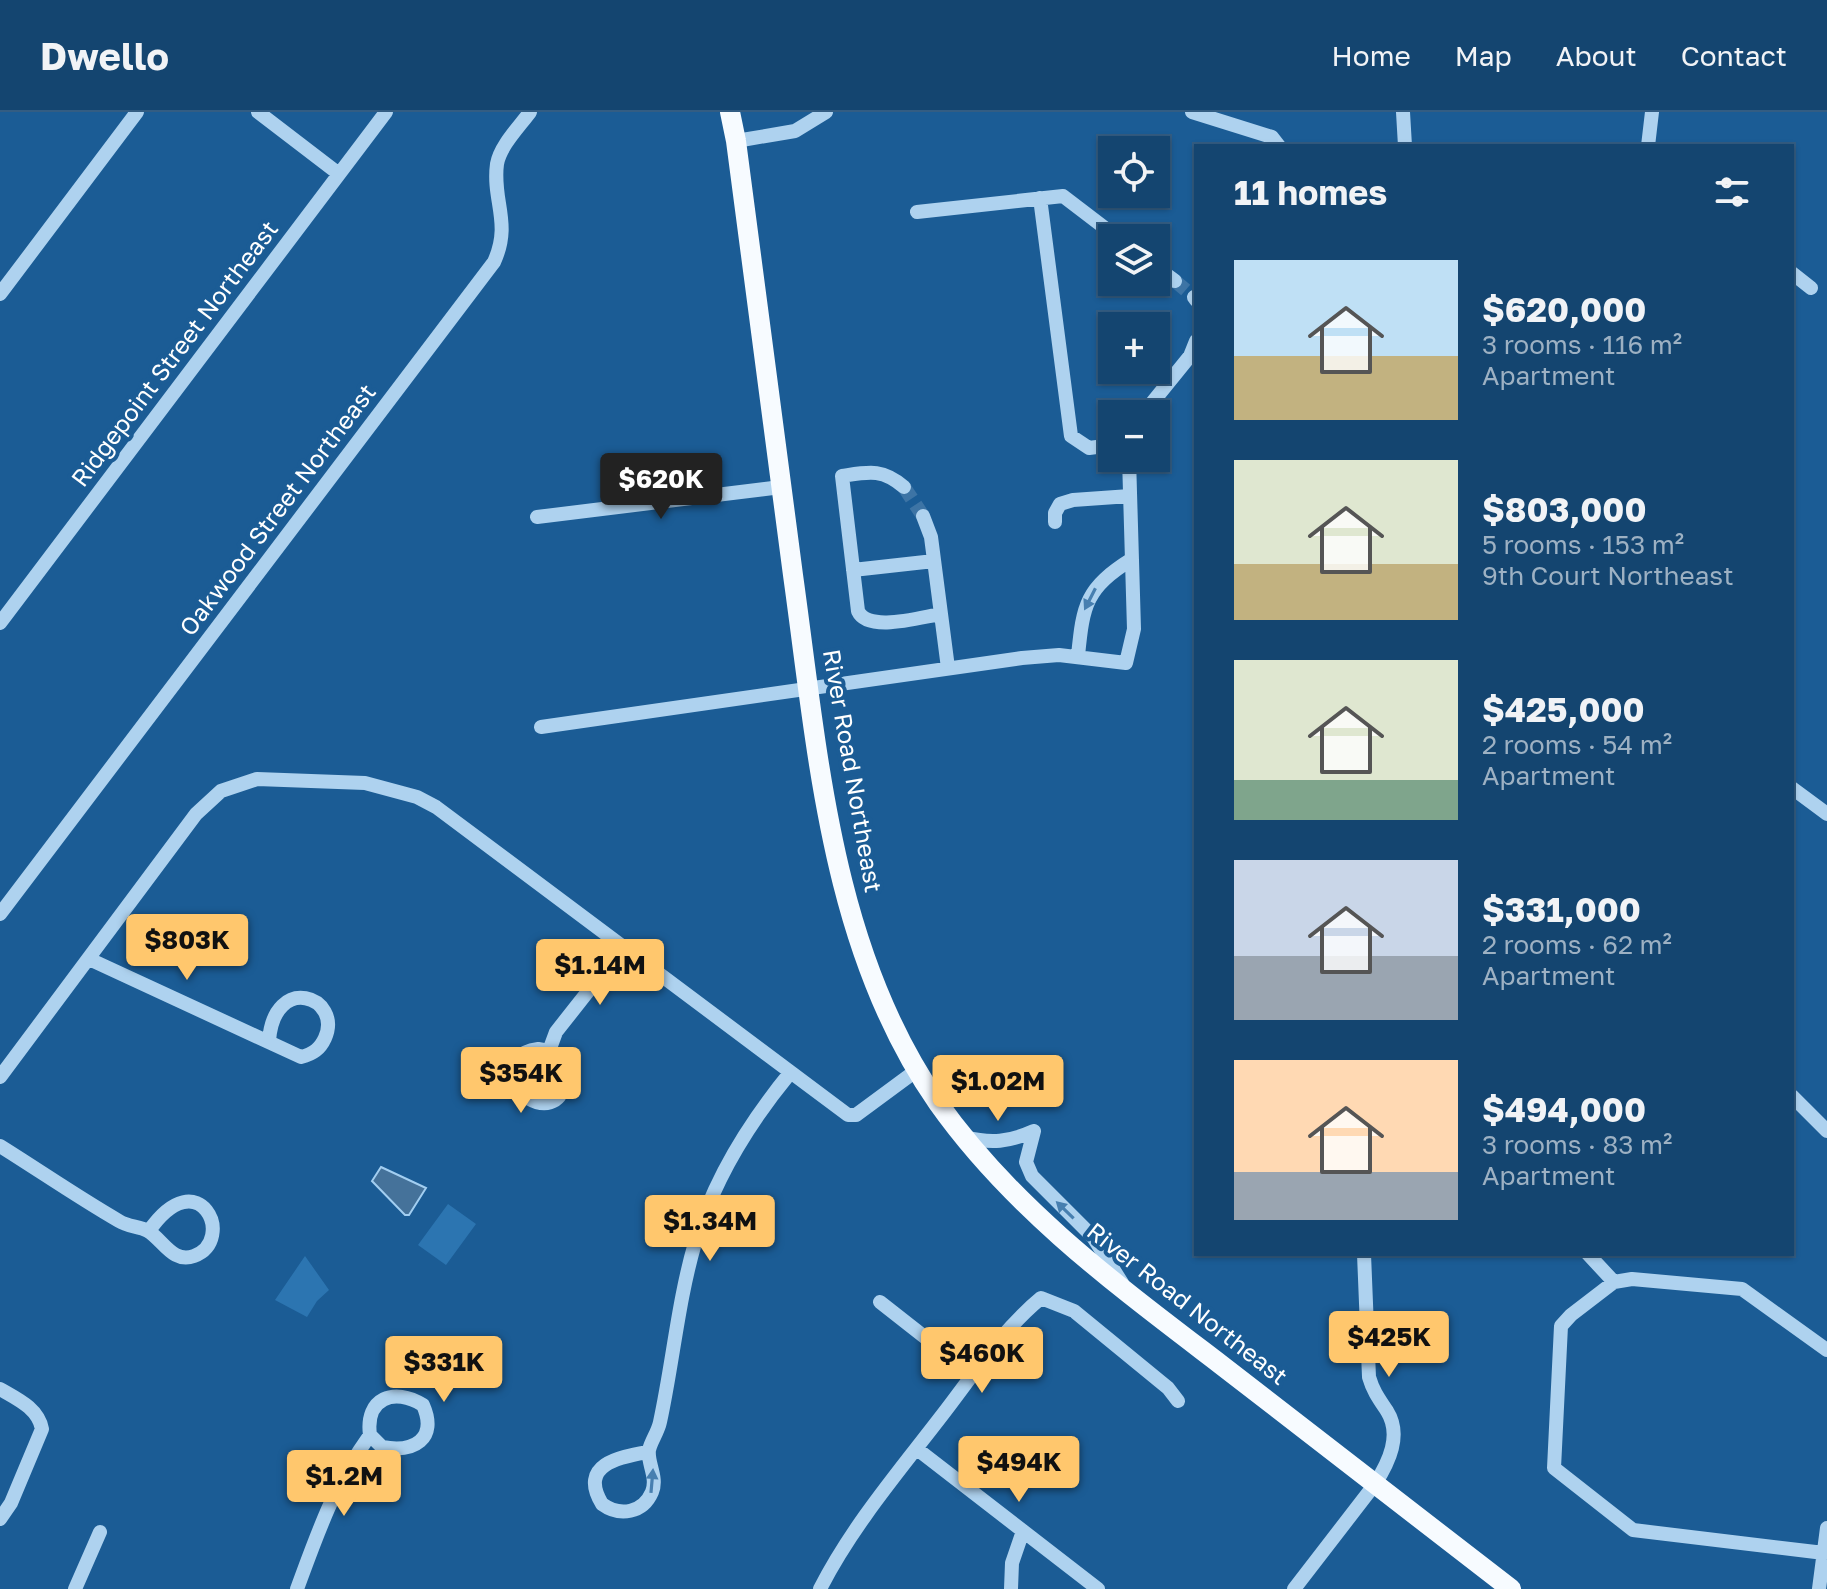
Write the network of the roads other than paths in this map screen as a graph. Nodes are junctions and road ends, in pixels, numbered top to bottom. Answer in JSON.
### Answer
{"nodes":[{"id":1,"x":137,"y":112,"type":"edge"},
{"id":2,"x":258,"y":112,"type":"edge"},
{"id":3,"x":386,"y":112,"type":"edge"},
{"id":4,"x":530,"y":112,"type":"edge"},
{"id":5,"x":730,"y":112,"type":"edge"},
{"id":6,"x":826,"y":112,"type":"edge"},
{"id":7,"x":1192,"y":112,"type":"edge"},
{"id":8,"x":1403,"y":112,"type":"edge"},
{"id":9,"x":1652,"y":112,"type":"edge"},
{"id":10,"x":736,"y":141,"type":"junction"},
{"id":11,"x":1277,"y":144,"type":"edge"},
{"id":12,"x":1405,"y":144,"type":"edge"},
{"id":13,"x":1648,"y":144,"type":"edge"},
{"id":14,"x":339,"y":174,"type":"junction"},
{"id":15,"x":1040,"y":198,"type":"junction"},
{"id":16,"x":917,"y":212,"type":"dead end"},
{"id":17,"x":1100,"y":224,"type":"edge"},
{"id":18,"x":1794,"y":275,"type":"edge"},
{"id":19,"x":1170,"y":277,"type":"edge"},
{"id":20,"x":1175,"y":281,"type":"tunnel mouth"},
{"id":21,"x":1811,"y":288,"type":"dead end"},
{"id":22,"x":0,"y":294,"type":"edge"},
{"id":23,"x":1194,"y":346,"type":"edge"},
{"id":24,"x":1153,"y":400,"type":"edge"},
{"id":25,"x":1098,"y":447,"type":"edge"},
{"id":26,"x":1129,"y":472,"type":"edge"},
{"id":27,"x":781,"y":487,"type":"junction"},
{"id":28,"x":904,"y":487,"type":"tunnel mouth"},
{"id":29,"x":1130,"y":496,"type":"junction"},
{"id":30,"x":923,"y":516,"type":"tunnel mouth"},
{"id":31,"x":537,"y":517,"type":"dead end"},
{"id":32,"x":1055,"y":522,"type":"dead end"},
{"id":33,"x":1132,"y":559,"type":"junction"},
{"id":34,"x":934,"y":561,"type":"junction"},
{"id":35,"x":853,"y":570,"type":"junction"},
{"id":36,"x":941,"y":614,"type":"junction"},
{"id":37,"x":0,"y":623,"type":"edge"},
{"id":38,"x":1078,"y":656,"type":"junction"},
{"id":39,"x":948,"y":668,"type":"junction"},
{"id":40,"x":809,"y":688,"type":"junction"},
{"id":41,"x":541,"y":727,"type":"dead end"},
{"id":42,"x":1794,"y":789,"type":"edge"},
{"id":43,"x":1827,"y":814,"type":"edge"},
{"id":44,"x":0,"y":914,"type":"edge"},
{"id":45,"x":623,"y":947,"type":"junction"},
{"id":46,"x":89,"y":959,"type":"junction"},
{"id":47,"x":269,"y":1041,"type":"junction"},
{"id":48,"x":549,"y":1051,"type":"dead end"},
{"id":49,"x":917,"y":1070,"type":"junction"},
{"id":50,"x":790,"y":1073,"type":"junction"},
{"id":51,"x":0,"y":1077,"type":"edge"},
{"id":52,"x":1794,"y":1098,"type":"edge"},
{"id":53,"x":1827,"y":1131,"type":"edge"},
{"id":54,"x":964,"y":1137,"type":"junction"},
{"id":55,"x":0,"y":1146,"type":"edge"},
{"id":56,"x":149,"y":1231,"type":"junction"},
{"id":57,"x":1364,"y":1256,"type":"edge"},
{"id":58,"x":1590,"y":1256,"type":"edge"},
{"id":59,"x":1614,"y":1282,"type":"junction"},
{"id":60,"x":1129,"y":1294,"type":"junction"},
{"id":61,"x":880,"y":1302,"type":"dead end"},
{"id":62,"x":1827,"y":1350,"type":"edge"},
{"id":63,"x":973,"y":1375,"type":"junction"},
{"id":64,"x":0,"y":1389,"type":"edge"},
{"id":65,"x":1178,"y":1401,"type":"dead end"},
{"id":66,"x":370,"y":1435,"type":"junction"},
{"id":67,"x":917,"y":1449,"type":"junction"},
{"id":68,"x":648,"y":1452,"type":"junction"},
{"id":69,"x":1375,"y":1484,"type":"junction"},
{"id":70,"x":0,"y":1519,"type":"edge"},
{"id":71,"x":1827,"y":1528,"type":"edge"},
{"id":72,"x":1023,"y":1531,"type":"junction"},
{"id":73,"x":100,"y":1532,"type":"dead end"},
{"id":74,"x":1824,"y":1553,"type":"junction"},
{"id":75,"x":75,"y":1589,"type":"edge"},
{"id":76,"x":297,"y":1589,"type":"edge"},
{"id":77,"x":820,"y":1589,"type":"edge"},
{"id":78,"x":1011,"y":1589,"type":"edge"},
{"id":79,"x":1098,"y":1589,"type":"edge"},
{"id":80,"x":1294,"y":1589,"type":"edge"},
{"id":81,"x":1511,"y":1589,"type":"edge"},
{"id":82,"x":1819,"y":1589,"type":"edge"}],
"edges":[{"from":1,"to":22,"type":"street"},
{"from":2,"to":14,"type":"street"},
{"from":3,"to":14,"type":"street","name":"Ridgepoint Street Northeast"},
{"from":4,"to":44,"type":"street","name":"Oakwood Street Northeast"},
{"from":5,"to":10,"type":"main road","name":"River Road Northeast"},
{"from":6,"to":10,"type":"street"},
{"from":7,"to":11,"type":"street"},
{"from":8,"to":12,"type":"street"},
{"from":9,"to":13,"type":"street"},
{"from":10,"to":27,"type":"main road","name":"River Road Northeast"},
{"from":14,"to":37,"type":"street","name":"Ridgepoint Street Northeast"},
{"from":15,"to":16,"type":"street"},
{"from":15,"to":17,"type":"street"},
{"from":15,"to":25,"type":"street"},
{"from":18,"to":21,"type":"street"},
{"from":19,"to":20,"type":"street"},
{"from":23,"to":24,"type":"street"},
{"from":26,"to":29,"type":"street"},
{"from":27,"to":31,"type":"street"},
{"from":27,"to":40,"type":"main road","name":"River Road Northeast"},
{"from":28,"to":35,"type":"street"},
{"from":29,"to":32,"type":"street"},
{"from":29,"to":33,"type":"street"},
{"from":30,"to":34,"type":"street"},
{"from":33,"to":38,"type":"street","one_way":true},
{"from":33,"to":38,"type":"street"},
{"from":34,"to":35,"type":"street"},
{"from":34,"to":36,"type":"street"},
{"from":35,"to":36,"type":"street"},
{"from":36,"to":39,"type":"street"},
{"from":38,"to":39,"type":"street"},
{"from":39,"to":40,"type":"street"},
{"from":40,"to":41,"type":"street"},
{"from":40,"to":49,"type":"main road","name":"River Road Northeast"},
{"from":42,"to":43,"type":"street"},
{"from":45,"to":46,"type":"street"},
{"from":45,"to":48,"type":"street"},
{"from":45,"to":50,"type":"street"},
{"from":46,"to":47,"type":"street"},
{"from":46,"to":51,"type":"street"},
{"from":47,"to":47,"type":"street"},
{"from":49,"to":50,"type":"street"},
{"from":49,"to":54,"type":"main road","name":"River Road Northeast"},
{"from":50,"to":68,"type":"street"},
{"from":52,"to":53,"type":"street"},
{"from":54,"to":60,"type":"main road","name":"River Road Northeast"},
{"from":60,"to":54,"type":"street","one_way":true},
{"from":55,"to":56,"type":"street"},
{"from":56,"to":56,"type":"street"},
{"from":57,"to":69,"type":"street"},
{"from":58,"to":59,"type":"street"},
{"from":59,"to":62,"type":"street"},
{"from":59,"to":74,"type":"street"},
{"from":60,"to":69,"type":"main road","name":"River Road Northeast"},
{"from":61,"to":63,"type":"street"},
{"from":63,"to":65,"type":"street"},
{"from":63,"to":67,"type":"street"},
{"from":64,"to":70,"type":"street"},
{"from":66,"to":66,"type":"street"},
{"from":66,"to":76,"type":"street"},
{"from":67,"to":72,"type":"street"},
{"from":67,"to":77,"type":"street"},
{"from":68,"to":68,"type":"street","one_way":true},
{"from":69,"to":80,"type":"street"},
{"from":69,"to":81,"type":"main road","name":"River Road Northeast"},
{"from":71,"to":74,"type":"street"},
{"from":72,"to":78,"type":"street"},
{"from":72,"to":79,"type":"street"},
{"from":73,"to":75,"type":"street"},
{"from":74,"to":82,"type":"street"}]}
